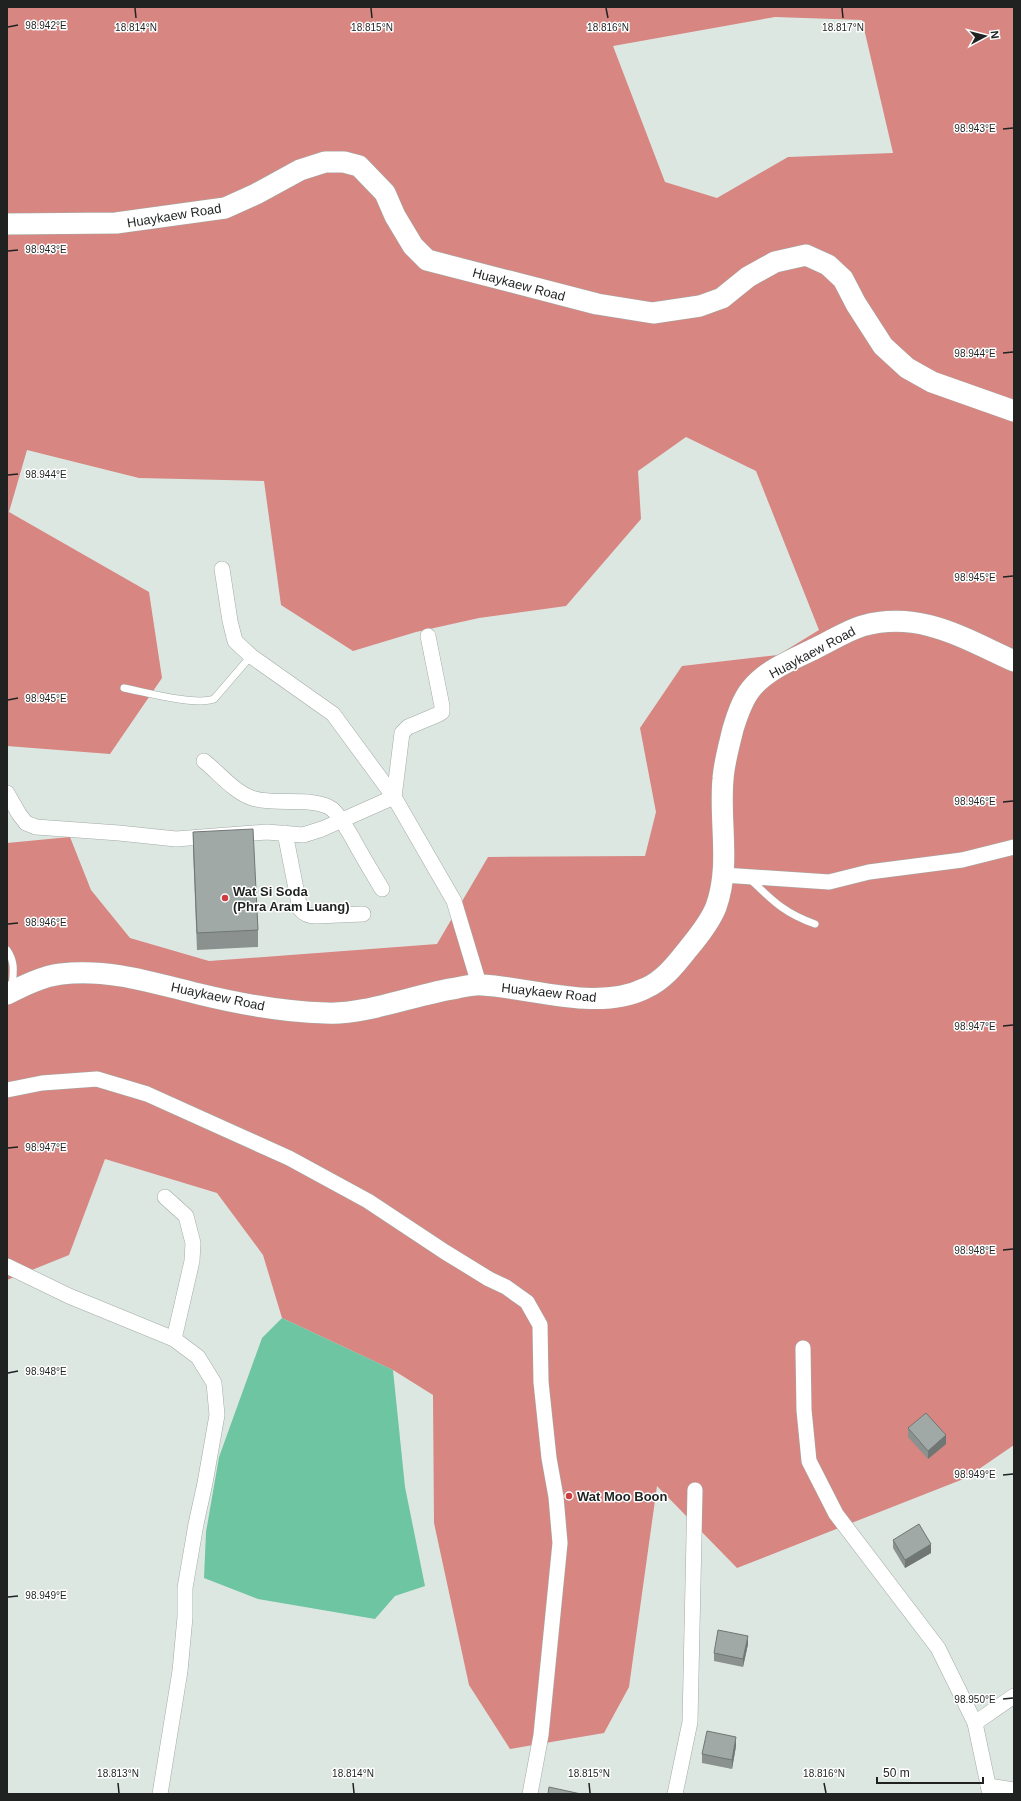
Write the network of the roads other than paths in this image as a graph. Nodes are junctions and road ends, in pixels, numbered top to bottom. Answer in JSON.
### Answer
{"nodes":[{"id":1,"x":7,"y":224,"type":"edge"},
{"id":2,"x":1014,"y":411,"type":"edge"},
{"id":3,"x":222,"y":569,"type":"dead end"},
{"id":4,"x":428,"y":636,"type":"dead end"},
{"id":5,"x":251,"y":656,"type":"junction"},
{"id":6,"x":1014,"y":660,"type":"edge"},
{"id":7,"x":124,"y":688,"type":"dead end"},
{"id":8,"x":204,"y":760,"type":"dead end"},
{"id":9,"x":7,"y":792,"type":"edge"},
{"id":10,"x":394,"y":796,"type":"junction"},
{"id":11,"x":341,"y":820,"type":"junction"},
{"id":12,"x":285,"y":833,"type":"junction"},
{"id":13,"x":1014,"y":848,"type":"edge"},
{"id":14,"x":723,"y":875,"type":"junction"},
{"id":15,"x":748,"y":877,"type":"junction"},
{"id":16,"x":382,"y":889,"type":"dead end"},
{"id":17,"x":363,"y":914,"type":"dead end"},
{"id":18,"x":815,"y":924,"type":"dead end"},
{"id":19,"x":7,"y":950,"type":"edge"},
{"id":20,"x":479,"y":984,"type":"junction"},
{"id":21,"x":9,"y":993,"type":"edge"},
{"id":22,"x":7,"y":1090,"type":"edge"},
{"id":23,"x":165,"y":1197,"type":"dead end"},
{"id":24,"x":7,"y":1266,"type":"edge"},
{"id":25,"x":174,"y":1339,"type":"junction"},
{"id":26,"x":802,"y":1348,"type":"dead end"},
{"id":27,"x":695,"y":1490,"type":"dead end"},
{"id":28,"x":1014,"y":1696,"type":"edge"},
{"id":29,"x":975,"y":1723,"type":"junction"},
{"id":30,"x":989,"y":1790,"type":"edge"},
{"id":31,"x":1014,"y":1790,"type":"edge"},
{"id":32,"x":160,"y":1794,"type":"edge"},
{"id":33,"x":530,"y":1794,"type":"edge"},
{"id":34,"x":675,"y":1794,"type":"edge"}],
"edges":[{"from":1,"to":2,"type":"main road","name":"Huaykaew Road"},
{"from":3,"to":5,"type":"street"},
{"from":4,"to":10,"type":"street"},
{"from":5,"to":7,"type":"lane"},
{"from":5,"to":10,"type":"street"},
{"from":6,"to":14,"type":"main road","name":"Huaykaew Road"},
{"from":8,"to":11,"type":"street"},
{"from":9,"to":12,"type":"street"},
{"from":10,"to":11,"type":"street"},
{"from":10,"to":20,"type":"street"},
{"from":11,"to":12,"type":"street"},
{"from":11,"to":16,"type":"street"},
{"from":12,"to":17,"type":"street"},
{"from":13,"to":15,"type":"street"},
{"from":14,"to":15,"type":"street"},
{"from":14,"to":20,"type":"main road","name":"Huaykaew Road"},
{"from":15,"to":18,"type":"lane"},
{"from":19,"to":21,"type":"lane"},
{"from":20,"to":21,"type":"main road","name":"Huaykaew Road"},
{"from":22,"to":33,"type":"street"},
{"from":23,"to":25,"type":"street"},
{"from":24,"to":25,"type":"street"},
{"from":25,"to":32,"type":"street"},
{"from":26,"to":29,"type":"street"},
{"from":27,"to":34,"type":"street"},
{"from":28,"to":29,"type":"street"},
{"from":29,"to":30,"type":"street"},
{"from":30,"to":31,"type":"street"}]}
